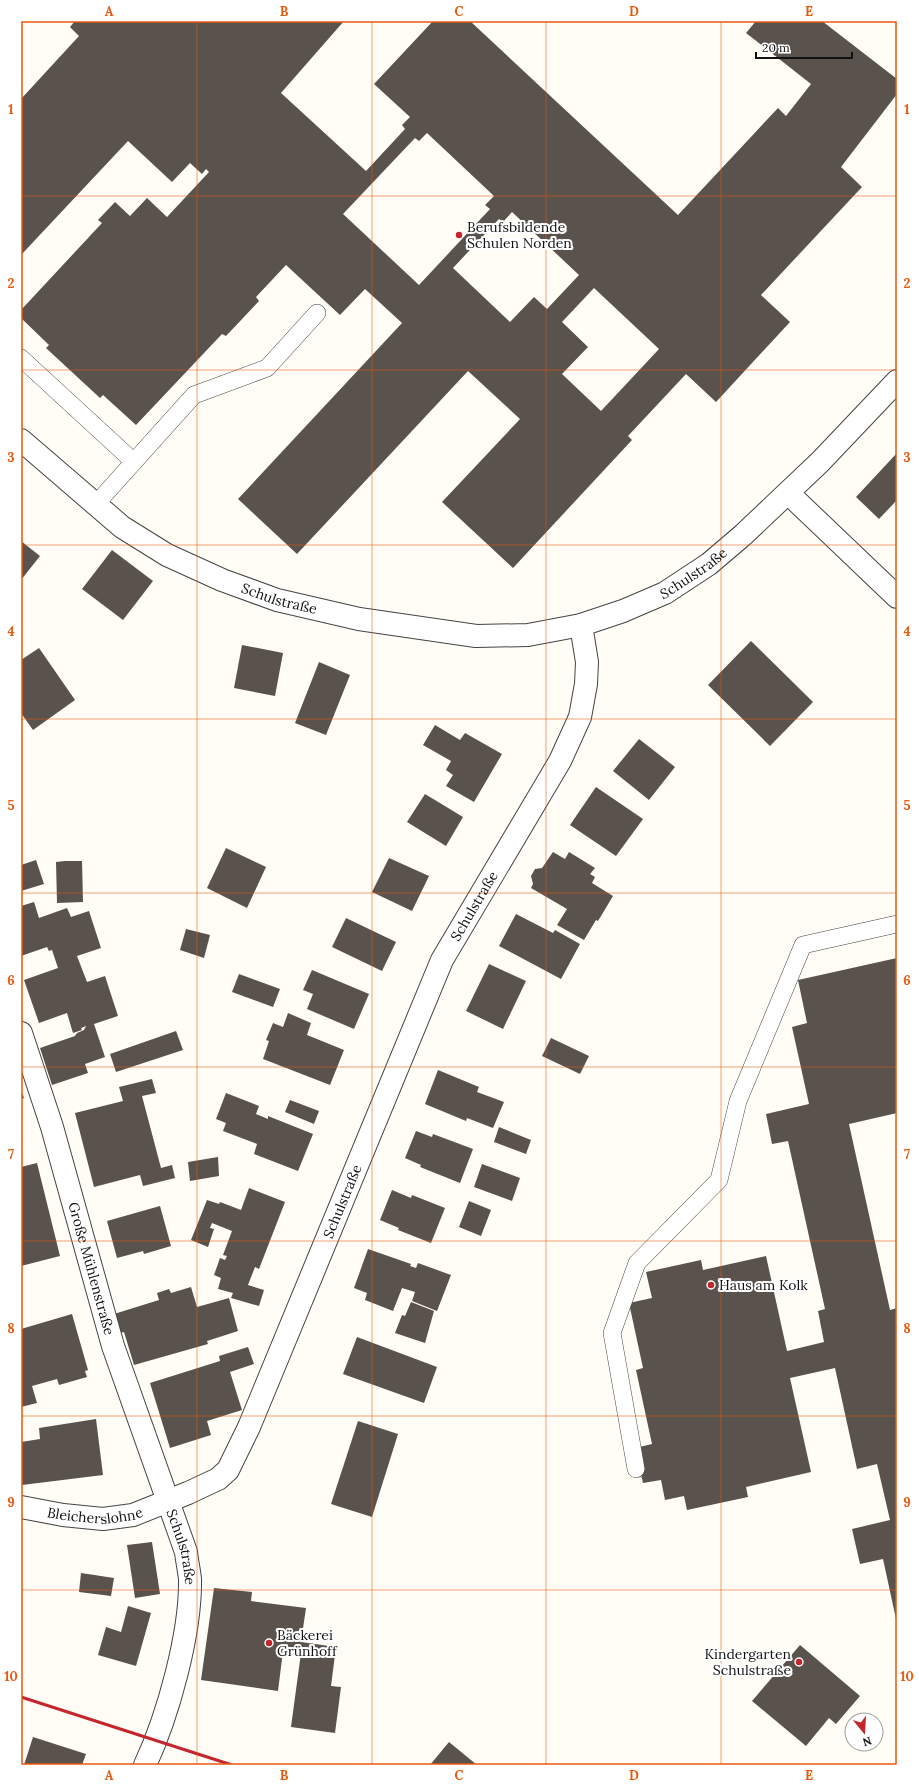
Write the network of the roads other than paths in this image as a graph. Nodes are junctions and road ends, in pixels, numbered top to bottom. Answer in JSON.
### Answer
{"nodes":[{"id":1,"x":317,"y":313,"type":"dead end"},
{"id":2,"x":21,"y":358,"type":"edge"},
{"id":3,"x":897,"y":382,"type":"edge"},
{"id":4,"x":21,"y":440,"type":"edge"},
{"id":5,"x":134,"y":462,"type":"junction"},
{"id":6,"x":788,"y":493,"type":"junction"},
{"id":7,"x":96,"y":504,"type":"junction"},
{"id":8,"x":897,"y":597,"type":"edge"},
{"id":9,"x":581,"y":625,"type":"junction"},
{"id":10,"x":897,"y":924,"type":"edge"},
{"id":11,"x":21,"y":1033,"type":"edge"},
{"id":12,"x":636,"y":1469,"type":"dead end"},
{"id":13,"x":168,"y":1502,"type":"junction"},
{"id":14,"x":21,"y":1506,"type":"edge"},
{"id":15,"x":145,"y":1765,"type":"edge"}],
"edges":[{"from":1,"to":5,"type":"lane"},
{"from":2,"to":5,"type":"lane"},
{"from":3,"to":6,"type":"street","name":"Schulstraße"},
{"from":4,"to":7,"type":"street","name":"Schulstraße"},
{"from":5,"to":7,"type":"lane"},
{"from":6,"to":8,"type":"street"},
{"from":6,"to":9,"type":"street","name":"Schulstraße"},
{"from":7,"to":9,"type":"street","name":"Schulstraße"},
{"from":9,"to":13,"type":"street","name":"Schulstraße"},
{"from":10,"to":12,"type":"lane"},
{"from":11,"to":13,"type":"street","name":"Große Mühlenstraße"},
{"from":13,"to":14,"type":"street","name":"Bleicherslohne"},
{"from":13,"to":15,"type":"street","name":"Schulstraße"}]}
